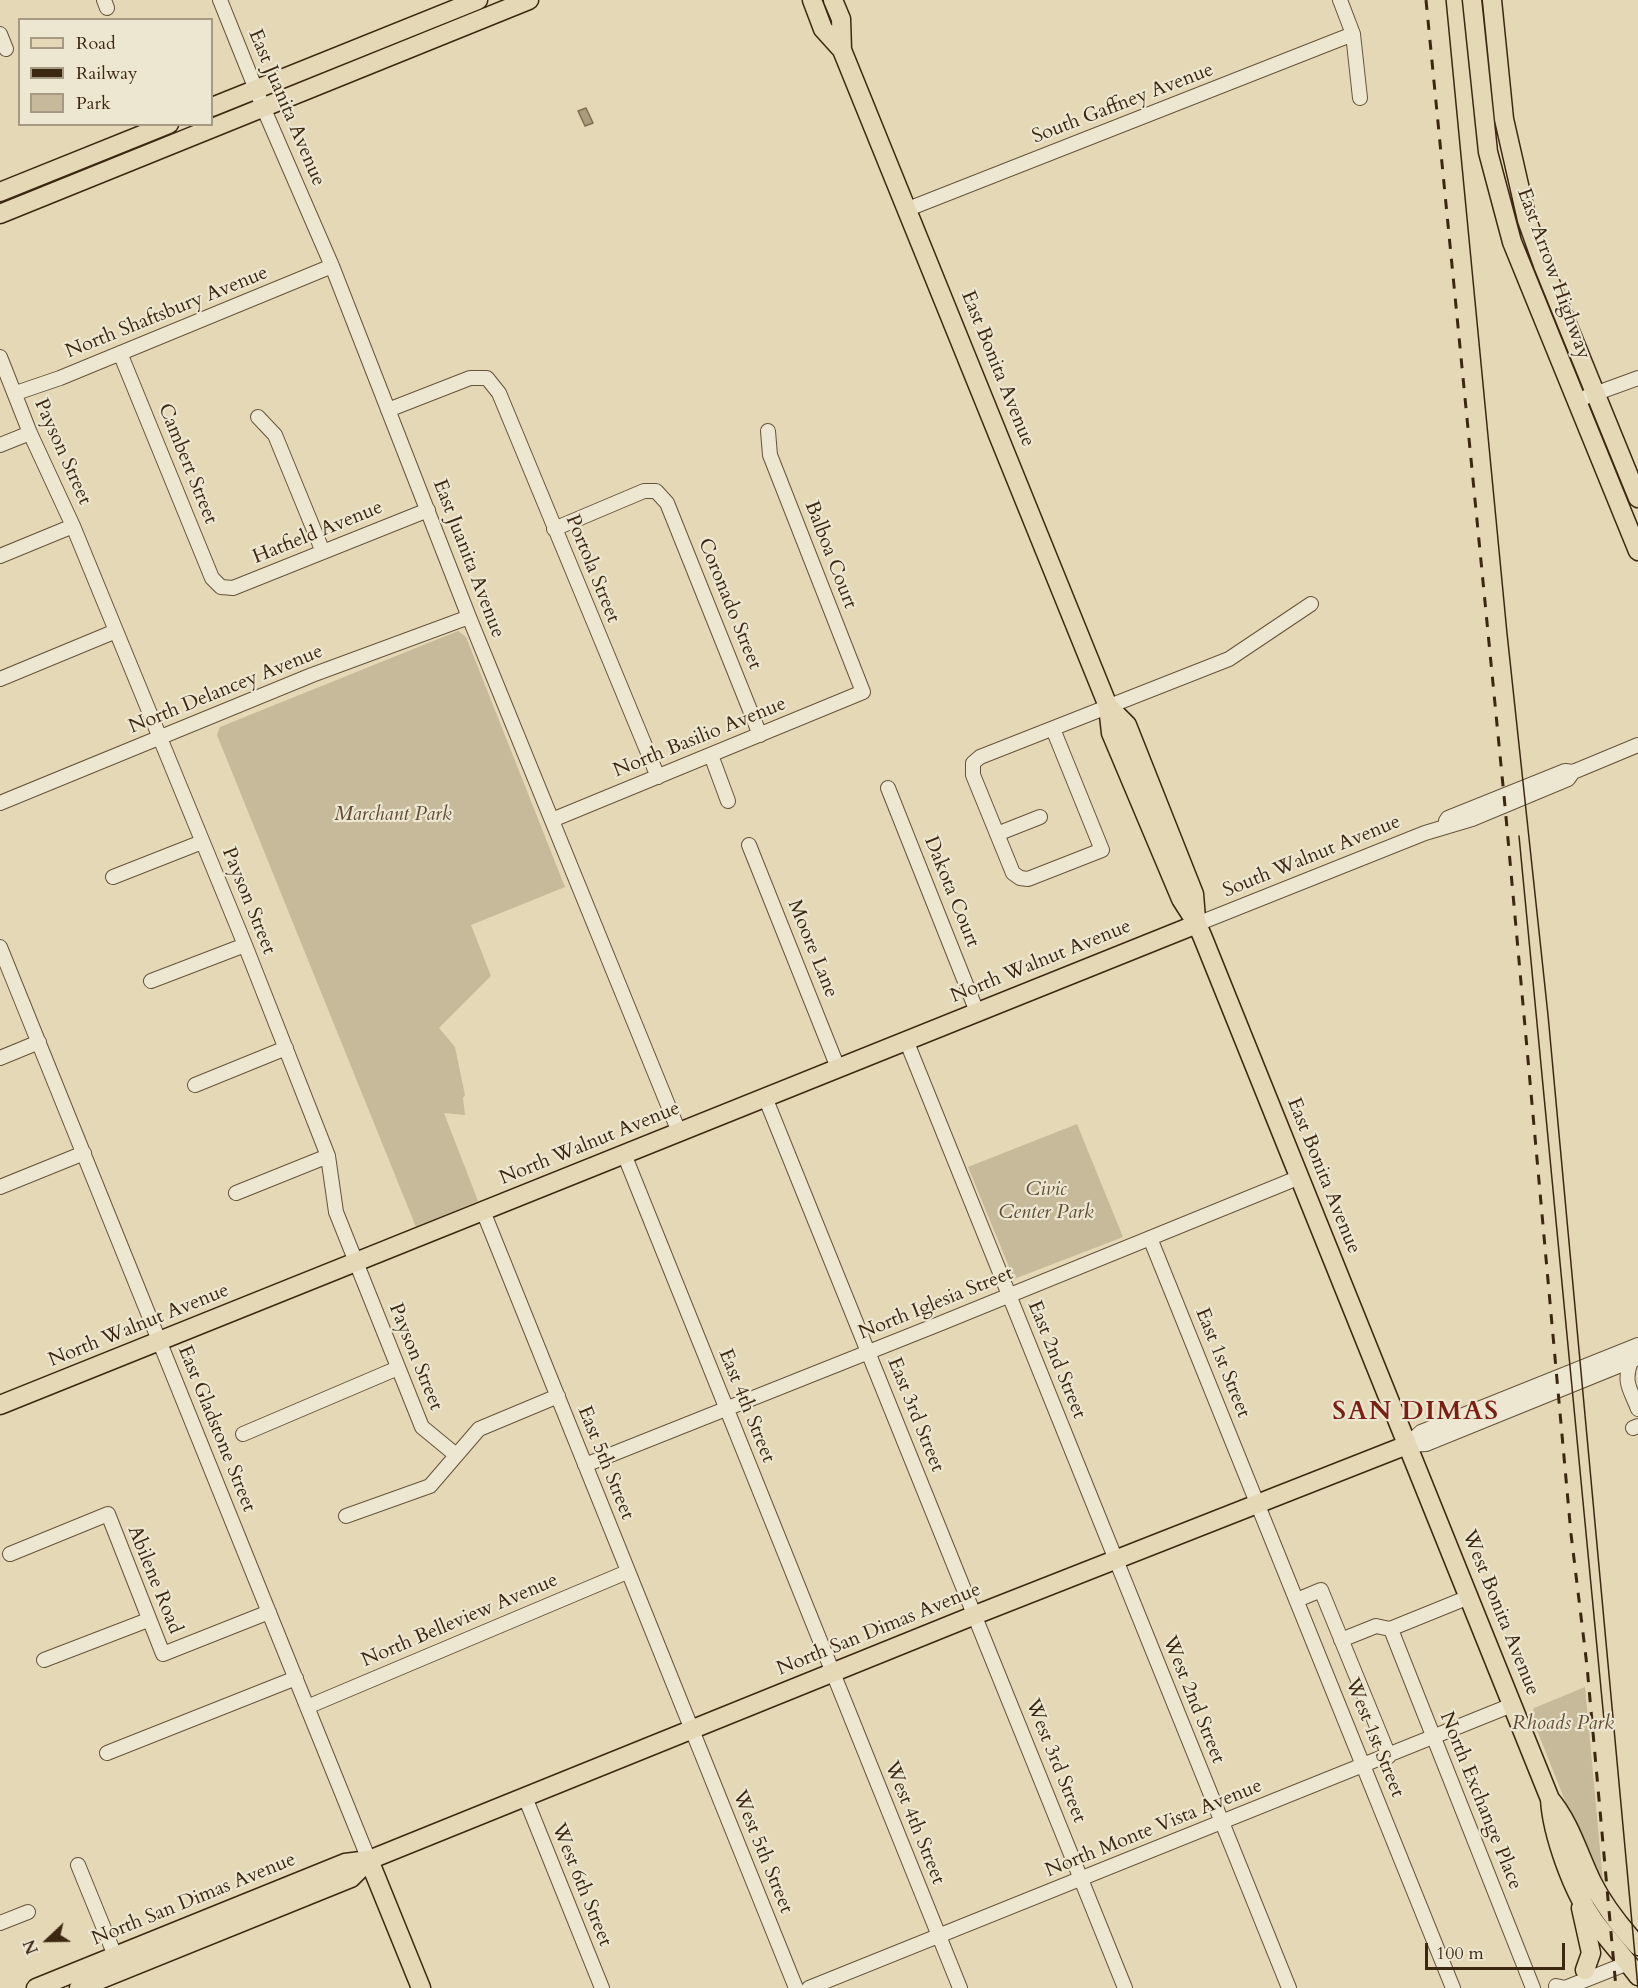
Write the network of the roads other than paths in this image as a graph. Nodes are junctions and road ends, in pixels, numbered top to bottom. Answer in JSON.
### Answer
{"nodes":[{"id":1,"x":220,"y":0,"type":"edge"},
{"id":2,"x":478,"y":0,"type":"edge"},
{"id":3,"x":530,"y":0,"type":"edge"},
{"id":4,"x":812,"y":0,"type":"edge"},
{"id":5,"x":833,"y":0,"type":"edge"},
{"id":6,"x":1340,"y":0,"type":"edge"},
{"id":7,"x":1472,"y":0,"type":"edge"},
{"id":8,"x":1492,"y":0,"type":"edge"},
{"id":9,"x":0,"y":34,"type":"edge"},
{"id":10,"x":1353,"y":34,"type":"junction"},
{"id":11,"x":6,"y":49,"type":"dead end"},
{"id":12,"x":842,"y":50,"type":"junction"},
{"id":13,"x":255,"y":89,"type":"junction"},
{"id":14,"x":1360,"y":98,"type":"dead end"},
{"id":15,"x":213,"y":107,"type":"edge"},
{"id":16,"x":263,"y":107,"type":"junction"},
{"id":17,"x":165,"y":126,"type":"edge"},
{"id":18,"x":0,"y":192,"type":"edge"},
{"id":19,"x":908,"y":209,"type":"junction"},
{"id":20,"x":0,"y":214,"type":"edge"},
{"id":21,"x":332,"y":266,"type":"junction"},
{"id":22,"x":120,"y":353,"type":"junction"},
{"id":23,"x":0,"y":357,"type":"edge"},
{"id":24,"x":1638,"y":378,"type":"edge"},
{"id":25,"x":16,"y":393,"type":"junction"},
{"id":26,"x":1596,"y":393,"type":"junction"},
{"id":27,"x":1577,"y":400,"type":"junction"},
{"id":28,"x":388,"y":410,"type":"junction"},
{"id":29,"x":258,"y":417,"type":"dead end"},
{"id":30,"x":768,"y":431,"type":"dead end"},
{"id":31,"x":30,"y":433,"type":"junction"},
{"id":32,"x":0,"y":446,"type":"edge"},
{"id":33,"x":1638,"y":498,"type":"edge"},
{"id":34,"x":428,"y":510,"type":"junction"},
{"id":35,"x":74,"y":526,"type":"junction"},
{"id":36,"x":554,"y":529,"type":"junction"},
{"id":37,"x":1638,"y":551,"type":"edge"},
{"id":38,"x":322,"y":552,"type":"junction"},
{"id":39,"x":0,"y":555,"type":"edge"},
{"id":40,"x":221,"y":587,"type":"joint"},
{"id":41,"x":1311,"y":604,"type":"dead end"},
{"id":42,"x":469,"y":617,"type":"junction"},
{"id":43,"x":116,"y":631,"type":"junction"},
{"id":44,"x":0,"y":679,"type":"edge"},
{"id":45,"x":863,"y":692,"type":"joint"},
{"id":46,"x":1108,"y":706,"type":"junction"},
{"id":47,"x":1053,"y":729,"type":"junction"},
{"id":48,"x":760,"y":735,"type":"junction"},
{"id":49,"x":160,"y":738,"type":"junction"},
{"id":50,"x":1638,"y":745,"type":"edge"},
{"id":51,"x":711,"y":755,"type":"junction"},
{"id":52,"x":658,"y":777,"type":"junction"},
{"id":53,"x":888,"y":788,"type":"dead end"},
{"id":54,"x":728,"y":801,"type":"dead end"},
{"id":55,"x":0,"y":803,"type":"edge"},
{"id":56,"x":1040,"y":817,"type":"dead end"},
{"id":57,"x":552,"y":820,"type":"junction"},
{"id":58,"x":997,"y":834,"type":"junction"},
{"id":59,"x":202,"y":842,"type":"junction"},
{"id":60,"x":749,"y":845,"type":"dead end"},
{"id":61,"x":112,"y":877,"type":"dead end"},
{"id":62,"x":1197,"y":924,"type":"junction"},
{"id":63,"x":245,"y":945,"type":"junction"},
{"id":64,"x":0,"y":947,"type":"edge"},
{"id":65,"x":151,"y":981,"type":"dead end"},
{"id":66,"x":977,"y":1011,"type":"junction"},
{"id":67,"x":906,"y":1040,"type":"junction"},
{"id":68,"x":39,"y":1042,"type":"junction"},
{"id":69,"x":286,"y":1048,"type":"junction"},
{"id":70,"x":0,"y":1058,"type":"edge"},
{"id":71,"x":838,"y":1068,"type":"junction"},
{"id":72,"x":195,"y":1084,"type":"dead end"},
{"id":73,"x":765,"y":1097,"type":"junction"},
{"id":74,"x":678,"y":1132,"type":"junction"},
{"id":75,"x":84,"y":1153,"type":"junction"},
{"id":76,"x":624,"y":1154,"type":"junction"},
{"id":77,"x":328,"y":1156,"type":"junction"},
{"id":78,"x":1300,"y":1177,"type":"junction"},
{"id":79,"x":0,"y":1187,"type":"edge"},
{"id":80,"x":236,"y":1192,"type":"dead end"},
{"id":81,"x":483,"y":1211,"type":"junction"},
{"id":82,"x":1150,"y":1238,"type":"junction"},
{"id":83,"x":355,"y":1263,"type":"junction"},
{"id":84,"x":1009,"y":1296,"type":"junction"},
{"id":85,"x":160,"y":1342,"type":"junction"},
{"id":86,"x":1638,"y":1345,"type":"edge"},
{"id":87,"x":869,"y":1353,"type":"junction"},
{"id":88,"x":1635,"y":1360,"type":"edge"},
{"id":89,"x":398,"y":1368,"type":"junction"},
{"id":90,"x":558,"y":1396,"type":"junction"},
{"id":91,"x":0,"y":1406,"type":"edge"},
{"id":92,"x":1638,"y":1409,"type":"edge"},
{"id":93,"x":727,"y":1410,"type":"junction"},
{"id":94,"x":243,"y":1434,"type":"dead end"},
{"id":95,"x":1407,"y":1445,"type":"junction"},
{"id":96,"x":456,"y":1455,"type":"junction"},
{"id":97,"x":585,"y":1466,"type":"junction"},
{"id":98,"x":1258,"y":1503,"type":"junction"},
{"id":99,"x":346,"y":1516,"type":"dead end"},
{"id":100,"x":10,"y":1554,"type":"dead end"},
{"id":101,"x":1116,"y":1560,"type":"junction"},
{"id":102,"x":627,"y":1572,"type":"junction"},
{"id":103,"x":1469,"y":1597,"type":"junction"},
{"id":104,"x":1297,"y":1600,"type":"junction"},
{"id":105,"x":269,"y":1612,"type":"junction"},
{"id":106,"x":975,"y":1615,"type":"junction"},
{"id":107,"x":148,"y":1620,"type":"junction"},
{"id":108,"x":1383,"y":1627,"type":"junction"},
{"id":109,"x":1341,"y":1640,"type":"junction"},
{"id":110,"x":44,"y":1660,"type":"dead end"},
{"id":111,"x":832,"y":1673,"type":"junction"},
{"id":112,"x":296,"y":1678,"type":"junction"},
{"id":113,"x":1512,"y":1705,"type":"junction"},
{"id":114,"x":307,"y":1707,"type":"junction"},
{"id":115,"x":691,"y":1730,"type":"junction"},
{"id":116,"x":1434,"y":1737,"type":"junction"},
{"id":117,"x":107,"y":1753,"type":"dead end"},
{"id":118,"x":1389,"y":1756,"type":"junction"},
{"id":119,"x":1364,"y":1766,"type":"junction"},
{"id":120,"x":525,"y":1797,"type":"junction"},
{"id":121,"x":1550,"y":1799,"type":"junction"},
{"id":122,"x":1221,"y":1822,"type":"junction"},
{"id":123,"x":369,"y":1860,"type":"junction"},
{"id":124,"x":78,"y":1865,"type":"dead end"},
{"id":125,"x":1082,"y":1880,"type":"junction"},
{"id":126,"x":1580,"y":1897,"type":"junction"},
{"id":127,"x":28,"y":1912,"type":"dead end"},
{"id":128,"x":0,"y":1923,"type":"edge"},
{"id":129,"x":939,"y":1937,"type":"junction"},
{"id":130,"x":1634,"y":1958,"type":"edge"},
{"id":131,"x":118,"y":1964,"type":"junction"},
{"id":132,"x":1585,"y":1970,"type":"junction"},
{"id":133,"x":1554,"y":1987,"type":"edge"},
{"id":134,"x":36,"y":1988,"type":"edge"},
{"id":135,"x":79,"y":1988,"type":"edge"},
{"id":136,"x":421,"y":1988,"type":"edge"},
{"id":137,"x":602,"y":1988,"type":"edge"},
{"id":138,"x":796,"y":1988,"type":"edge"},
{"id":139,"x":809,"y":1988,"type":"edge"},
{"id":140,"x":960,"y":1988,"type":"edge"},
{"id":141,"x":1125,"y":1988,"type":"edge"},
{"id":142,"x":1289,"y":1988,"type":"edge"},
{"id":143,"x":1454,"y":1988,"type":"edge"},
{"id":144,"x":1533,"y":1988,"type":"edge"}],
"edges":[{"from":1,"to":13,"type":"street","name":"East Juanita Avenue"},
{"from":2,"to":13,"type":"main road"},
{"from":3,"to":16,"type":"main road"},
{"from":4,"to":12,"type":"main road","name":"East Bonita Avenue"},
{"from":5,"to":12,"type":"main road","name":"East Bonita Avenue"},
{"from":6,"to":10,"type":"street"},
{"from":7,"to":27,"type":"main road","name":"East Arrow Highway"},
{"from":8,"to":26,"type":"main road","name":"East Arrow Highway"},
{"from":9,"to":11,"type":"street"},
{"from":10,"to":14,"type":"street"},
{"from":10,"to":19,"type":"street","name":"South Gaffney Avenue"},
{"from":12,"to":19,"type":"main road","name":"East Bonita Avenue"},
{"from":13,"to":15,"type":"main road"},
{"from":13,"to":16,"type":"street","name":"East Juanita Avenue"},
{"from":16,"to":20,"type":"main road"},
{"from":16,"to":21,"type":"street","name":"East Juanita Avenue"},
{"from":17,"to":18,"type":"main road"},
{"from":19,"to":46,"type":"main road","name":"East Bonita Avenue"},
{"from":21,"to":22,"type":"street","name":"North Shaftsbury Avenue"},
{"from":21,"to":28,"type":"street","name":"East Juanita Avenue"},
{"from":22,"to":25,"type":"street","name":"North Shaftsbury Avenue"},
{"from":22,"to":40,"type":"street","name":"Cambert Street"},
{"from":23,"to":25,"type":"street","name":"Payson Street"},
{"from":24,"to":26,"type":"street"},
{"from":25,"to":31,"type":"street","name":"Payson Street"},
{"from":26,"to":27,"type":"street"},
{"from":26,"to":33,"type":"main road","name":"East Arrow Highway"},
{"from":27,"to":37,"type":"main road","name":"East Arrow Highway"},
{"from":28,"to":34,"type":"street","name":"East Juanita Avenue"},
{"from":28,"to":36,"type":"street","name":"Portola Street"},
{"from":29,"to":38,"type":"street"},
{"from":30,"to":45,"type":"street","name":"Balboa Court"},
{"from":31,"to":32,"type":"street"},
{"from":31,"to":35,"type":"street","name":"Payson Street"},
{"from":34,"to":38,"type":"street","name":"Hatfield Avenue"},
{"from":34,"to":42,"type":"street","name":"East Juanita Avenue"},
{"from":35,"to":39,"type":"street"},
{"from":35,"to":43,"type":"street","name":"Payson Street"},
{"from":36,"to":48,"type":"street","name":"Coronado Street"},
{"from":36,"to":52,"type":"street","name":"Portola Street"},
{"from":38,"to":40,"type":"street","name":"Hatfield Avenue"},
{"from":41,"to":46,"type":"street"},
{"from":42,"to":49,"type":"street","name":"North Delancey Avenue"},
{"from":42,"to":57,"type":"street","name":"East Juanita Avenue"},
{"from":43,"to":44,"type":"street"},
{"from":43,"to":49,"type":"street","name":"Payson Street"},
{"from":45,"to":48,"type":"street","name":"North Basilio Avenue"},
{"from":46,"to":47,"type":"street"},
{"from":46,"to":62,"type":"main road","name":"East Bonita Avenue"},
{"from":47,"to":58,"type":"street"},
{"from":47,"to":58,"type":"street"},
{"from":48,"to":51,"type":"street","name":"North Basilio Avenue"},
{"from":49,"to":55,"type":"street","name":"North Delancey Avenue"},
{"from":49,"to":59,"type":"street","name":"Payson Street"},
{"from":50,"to":62,"type":"street","name":"South Walnut Avenue"},
{"from":51,"to":52,"type":"street","name":"North Basilio Avenue"},
{"from":51,"to":54,"type":"street"},
{"from":52,"to":57,"type":"street","name":"North Basilio Avenue"},
{"from":53,"to":66,"type":"street","name":"Dakota Court"},
{"from":56,"to":58,"type":"street"},
{"from":57,"to":74,"type":"street","name":"East Juanita Avenue"},
{"from":59,"to":61,"type":"street"},
{"from":59,"to":63,"type":"street","name":"Payson Street"},
{"from":60,"to":71,"type":"street","name":"Moore Lane"},
{"from":62,"to":66,"type":"main road","name":"North Walnut Avenue"},
{"from":62,"to":78,"type":"main road","name":"East Bonita Avenue"},
{"from":63,"to":65,"type":"street"},
{"from":63,"to":69,"type":"street","name":"Payson Street"},
{"from":64,"to":68,"type":"street","name":"East Gladstone Street"},
{"from":66,"to":67,"type":"main road","name":"North Walnut Avenue"},
{"from":67,"to":71,"type":"main road","name":"North Walnut Avenue"},
{"from":67,"to":84,"type":"street","name":"East 2nd Street"},
{"from":68,"to":70,"type":"street"},
{"from":68,"to":75,"type":"street","name":"East Gladstone Street"},
{"from":69,"to":72,"type":"street"},
{"from":69,"to":77,"type":"street","name":"Payson Street"},
{"from":71,"to":73,"type":"main road","name":"North Walnut Avenue"},
{"from":73,"to":74,"type":"main road","name":"North Walnut Avenue"},
{"from":73,"to":87,"type":"street","name":"East 3rd Street"},
{"from":74,"to":76,"type":"main road","name":"North Walnut Avenue"},
{"from":75,"to":79,"type":"street"},
{"from":75,"to":85,"type":"street","name":"East Gladstone Street"},
{"from":76,"to":81,"type":"main road","name":"North Walnut Avenue"},
{"from":76,"to":93,"type":"street","name":"East 4th Street"},
{"from":77,"to":80,"type":"street"},
{"from":77,"to":83,"type":"street","name":"Payson Street"},
{"from":78,"to":82,"type":"street","name":"North Iglesia Street"},
{"from":78,"to":95,"type":"main road","name":"East Bonita Avenue"},
{"from":81,"to":83,"type":"main road","name":"North Walnut Avenue"},
{"from":81,"to":90,"type":"street","name":"East 5th Street"},
{"from":82,"to":84,"type":"street","name":"North Iglesia Street"},
{"from":82,"to":98,"type":"street","name":"East 1st Street"},
{"from":83,"to":85,"type":"main road","name":"North Walnut Avenue"},
{"from":83,"to":89,"type":"street","name":"Payson Street"},
{"from":84,"to":87,"type":"street","name":"North Iglesia Street"},
{"from":84,"to":101,"type":"street","name":"East 2nd Street"},
{"from":85,"to":91,"type":"main road","name":"North Walnut Avenue"},
{"from":85,"to":105,"type":"street","name":"East Gladstone Street"},
{"from":86,"to":95,"type":"street"},
{"from":87,"to":93,"type":"street","name":"North Iglesia Street"},
{"from":87,"to":106,"type":"street","name":"East 3rd Street"},
{"from":88,"to":92,"type":"street"},
{"from":88,"to":95,"type":"street"},
{"from":89,"to":94,"type":"street"},
{"from":89,"to":96,"type":"street","name":"Payson Street"},
{"from":90,"to":96,"type":"street"},
{"from":90,"to":97,"type":"street","name":"East 5th Street"},
{"from":93,"to":97,"type":"street","name":"North Iglesia Street"},
{"from":93,"to":111,"type":"street","name":"East 4th Street"},
{"from":95,"to":98,"type":"main road","name":"North San Dimas Avenue"},
{"from":95,"to":103,"type":"main road","name":"West Bonita Avenue"},
{"from":96,"to":99,"type":"street"},
{"from":97,"to":102,"type":"street","name":"East 5th Street"},
{"from":98,"to":101,"type":"main road","name":"North San Dimas Avenue"},
{"from":98,"to":104,"type":"street","name":"West 1st Street"},
{"from":100,"to":107,"type":"street","name":"Abilene Road"},
{"from":101,"to":106,"type":"main road","name":"North San Dimas Avenue"},
{"from":101,"to":122,"type":"street","name":"West 2nd Street"},
{"from":102,"to":114,"type":"street","name":"North Belleview Avenue"},
{"from":102,"to":115,"type":"street","name":"East 5th Street"},
{"from":103,"to":108,"type":"street"},
{"from":103,"to":113,"type":"main road","name":"West Bonita Avenue"},
{"from":104,"to":109,"type":"street"},
{"from":104,"to":119,"type":"street","name":"West 1st Street"},
{"from":105,"to":107,"type":"street","name":"Abilene Road"},
{"from":105,"to":112,"type":"street","name":"East Gladstone Street"},
{"from":106,"to":111,"type":"main road","name":"North San Dimas Avenue"},
{"from":106,"to":125,"type":"street","name":"West 3rd Street"},
{"from":107,"to":110,"type":"street"},
{"from":108,"to":109,"type":"street"},
{"from":108,"to":116,"type":"street","name":"North Exchange Place"},
{"from":109,"to":118,"type":"street"},
{"from":111,"to":115,"type":"main road","name":"North San Dimas Avenue"},
{"from":111,"to":129,"type":"street","name":"West 4th Street"},
{"from":112,"to":114,"type":"street","name":"East Gladstone Street"},
{"from":112,"to":117,"type":"street"},
{"from":113,"to":116,"type":"street","name":"North Monte Vista Avenue"},
{"from":113,"to":121,"type":"main road","name":"West Bonita Avenue"},
{"from":114,"to":123,"type":"street","name":"East Gladstone Street"},
{"from":115,"to":120,"type":"main road","name":"North San Dimas Avenue"},
{"from":115,"to":138,"type":"street","name":"West 5th Street"},
{"from":116,"to":118,"type":"street","name":"North Monte Vista Avenue"},
{"from":116,"to":144,"type":"street","name":"North Exchange Place"},
{"from":118,"to":119,"type":"street","name":"North Monte Vista Avenue"},
{"from":119,"to":122,"type":"street","name":"North Monte Vista Avenue"},
{"from":119,"to":143,"type":"street","name":"West 1st Street"},
{"from":120,"to":123,"type":"main road","name":"North San Dimas Avenue"},
{"from":120,"to":137,"type":"street","name":"West 6th Street"},
{"from":121,"to":126,"type":"main road","name":"West Bonita Avenue"},
{"from":121,"to":130,"type":"main road","name":"West Bonita Avenue"},
{"from":122,"to":125,"type":"street","name":"North Monte Vista Avenue"},
{"from":122,"to":142,"type":"street","name":"West 2nd Street"},
{"from":123,"to":131,"type":"main road","name":"North San Dimas Avenue"},
{"from":123,"to":136,"type":"main road"},
{"from":124,"to":131,"type":"street"},
{"from":125,"to":129,"type":"street","name":"North Monte Vista Avenue"},
{"from":125,"to":141,"type":"street","name":"West 3rd Street"},
{"from":126,"to":130,"type":"main road","name":"West Bonita Avenue"},
{"from":126,"to":132,"type":"main road"},
{"from":127,"to":128,"type":"street"},
{"from":129,"to":139,"type":"street","name":"North Monte Vista Avenue"},
{"from":129,"to":140,"type":"street","name":"West 4th Street"},
{"from":130,"to":132,"type":"street"},
{"from":130,"to":133,"type":"street"},
{"from":131,"to":134,"type":"main road","name":"North San Dimas Avenue"},
{"from":131,"to":135,"type":"main road","name":"North San Dimas Avenue"},
{"from":132,"to":133,"type":"street"}]}
